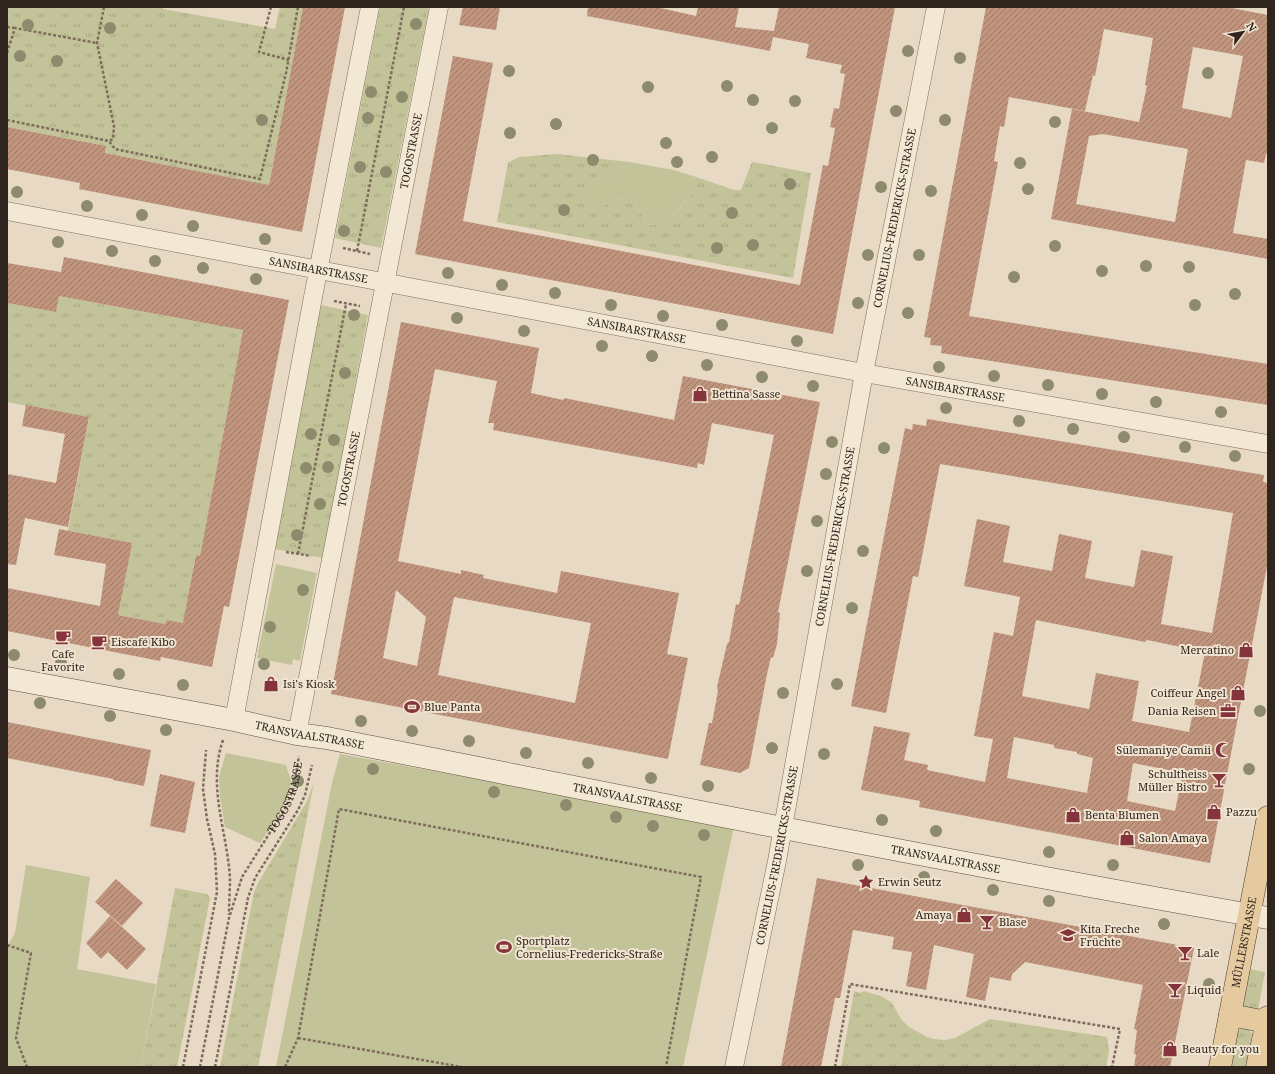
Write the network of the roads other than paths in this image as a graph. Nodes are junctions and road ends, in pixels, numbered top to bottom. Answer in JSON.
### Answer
{"nodes":[{"id":1,"x":370,"y":7,"type":"edge"},
{"id":2,"x":439,"y":7,"type":"edge"},
{"id":3,"x":936,"y":7,"type":"edge"},
{"id":4,"x":7,"y":211,"type":"edge"},
{"id":5,"x":318,"y":270,"type":"junction"},
{"id":6,"x":386,"y":282,"type":"junction"},
{"id":7,"x":864,"y":373,"type":"junction"},
{"id":8,"x":1268,"y":444,"type":"edge"},
{"id":9,"x":7,"y":678,"type":"edge"},
{"id":10,"x":234,"y":720,"type":"junction"},
{"id":11,"x":297,"y":734,"type":"junction"},
{"id":12,"x":1268,"y":817,"type":"edge"},
{"id":13,"x":783,"y":827,"type":"junction"},
{"id":14,"x":1258,"y":916,"type":"edge"},
{"id":15,"x":1230,"y":1015,"type":"junction"},
{"id":16,"x":1267,"y":1019,"type":"edge"},
{"id":17,"x":734,"y":1067,"type":"edge"},
{"id":18,"x":1220,"y":1067,"type":"edge"},
{"id":19,"x":1257,"y":1067,"type":"edge"}],
"edges":[{"from":1,"to":5,"type":"street"},
{"from":2,"to":6,"type":"street","name":"TOGOSTRASSE"},
{"from":3,"to":7,"type":"street","name":"CORNELIUS-FREDERICKS-STRASSE"},
{"from":4,"to":5,"type":"street","name":"SANSIBARSTRASSE"},
{"from":5,"to":6,"type":"street","name":"SANSIBARSTRASSE"},
{"from":5,"to":10,"type":"street"},
{"from":6,"to":7,"type":"street","name":"SANSIBARSTRASSE"},
{"from":6,"to":11,"type":"street","name":"TOGOSTRASSE"},
{"from":7,"to":8,"type":"street","name":"SANSIBARSTRASSE"},
{"from":7,"to":13,"type":"street","name":"CORNELIUS-FREDERICKS-STRASSE"},
{"from":9,"to":10,"type":"street","name":"TRANSVAALSTRASSE"},
{"from":10,"to":11,"type":"street","name":"TRANSVAALSTRASSE"},
{"from":11,"to":13,"type":"street","name":"TRANSVAALSTRASSE"},
{"from":12,"to":14,"type":"main road","name":"MÜLLERSTRASSE"},
{"from":13,"to":14,"type":"street","name":"TRANSVAALSTRASSE"},
{"from":13,"to":17,"type":"street","name":"CORNELIUS-FREDERICKS-STRASSE"},
{"from":14,"to":15,"type":"main road","name":"MÜLLERSTRASSE"},
{"from":15,"to":16,"type":"main road"},
{"from":15,"to":18,"type":"main road","name":"MÜLLERSTRASSE"},
{"from":16,"to":19,"type":"main road"}]}
